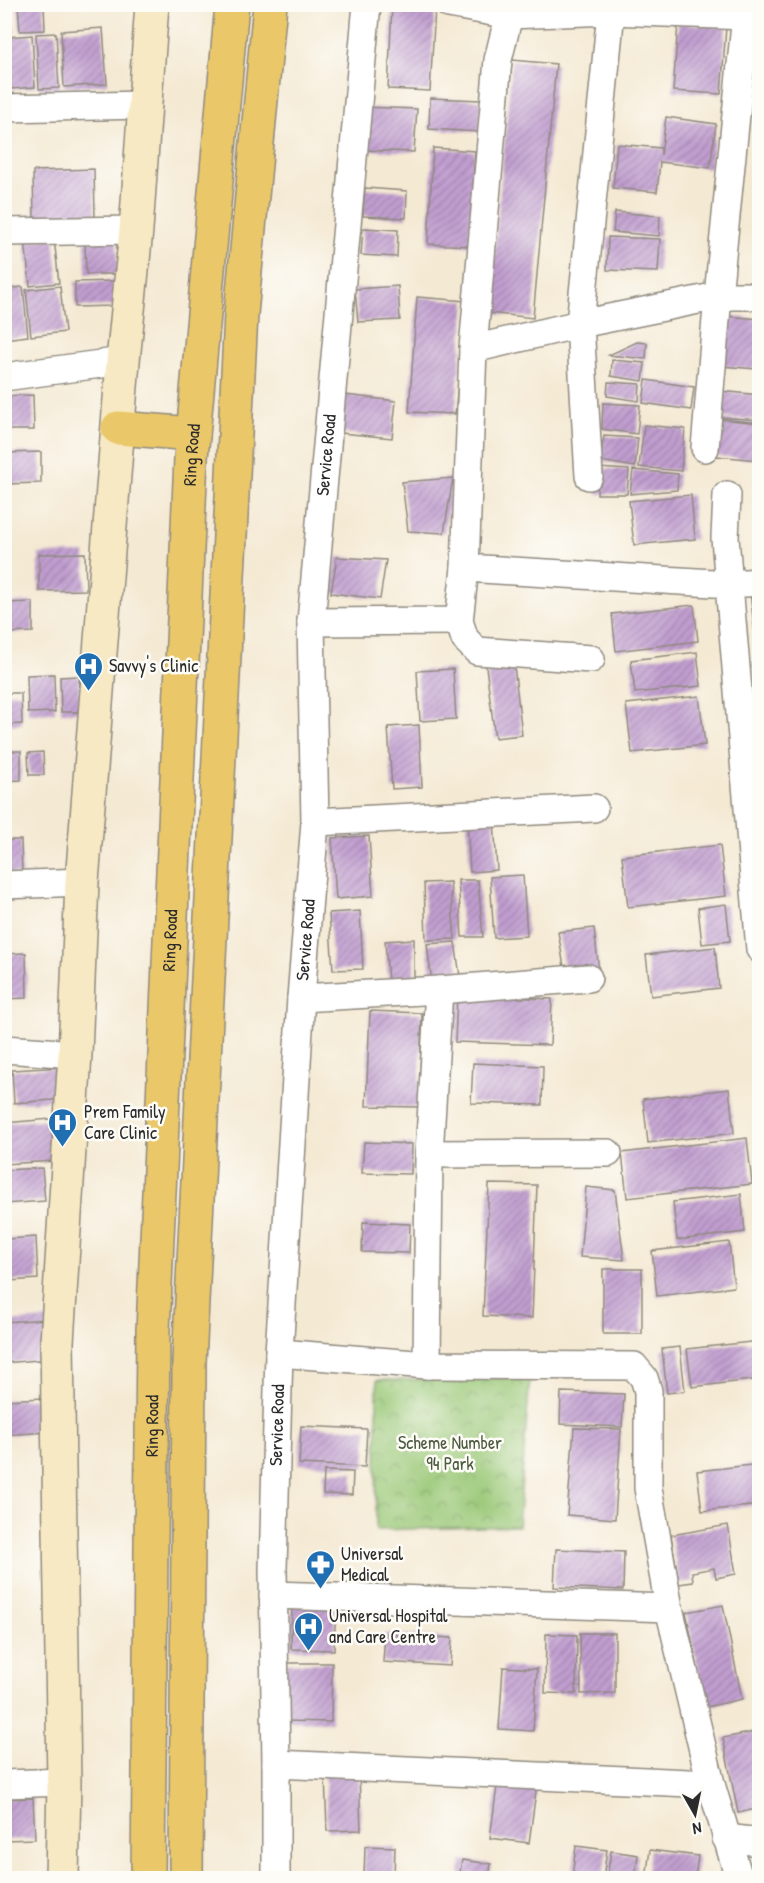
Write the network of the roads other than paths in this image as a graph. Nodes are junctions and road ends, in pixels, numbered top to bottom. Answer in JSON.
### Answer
{"nodes":[{"id":1,"x":152,"y":4,"type":"edge"},
{"id":2,"x":232,"y":4,"type":"edge"},
{"id":3,"x":270,"y":4,"type":"edge"},
{"id":4,"x":367,"y":4,"type":"edge"},
{"id":5,"x":450,"y":4,"type":"edge"},
{"id":6,"x":746,"y":10,"type":"edge"},
{"id":7,"x":611,"y":11,"type":"junction"},
{"id":8,"x":509,"y":15,"type":"junction"},
{"id":9,"x":144,"y":105,"type":"junction"},
{"id":10,"x":4,"y":108,"type":"edge"},
{"id":11,"x":136,"y":230,"type":"junction"},
{"id":12,"x":4,"y":232,"type":"edge"},
{"id":13,"x":718,"y":296,"type":"junction"},
{"id":14,"x":759,"y":296,"type":"edge"},
{"id":15,"x":580,"y":324,"type":"junction"},
{"id":16,"x":472,"y":349,"type":"junction"},
{"id":17,"x":123,"y":361,"type":"junction"},
{"id":18,"x":4,"y":377,"type":"edge"},
{"id":19,"x":118,"y":429,"type":"junction"},
{"id":20,"x":194,"y":434,"type":"junction"},
{"id":21,"x":705,"y":448,"type":"dead end"},
{"id":22,"x":589,"y":476,"type":"dead end"},
{"id":23,"x":727,"y":495,"type":"dead end"},
{"id":24,"x":465,"y":568,"type":"junction"},
{"id":25,"x":759,"y":582,"type":"edge"},
{"id":26,"x":730,"y":584,"type":"junction"},
{"id":27,"x":459,"y":621,"type":"junction"},
{"id":28,"x":311,"y":622,"type":"junction"},
{"id":29,"x":591,"y":658,"type":"dead end"},
{"id":30,"x":594,"y":808,"type":"dead end"},
{"id":31,"x":315,"y":822,"type":"junction"},
{"id":32,"x":82,"y":882,"type":"junction"},
{"id":33,"x":4,"y":885,"type":"edge"},
{"id":34,"x":759,"y":949,"type":"edge"},
{"id":35,"x":588,"y":978,"type":"dead end"},
{"id":36,"x":439,"y":990,"type":"junction"},
{"id":37,"x":301,"y":998,"type":"junction"},
{"id":38,"x":4,"y":1049,"type":"edge"},
{"id":39,"x":75,"y":1054,"type":"junction"},
{"id":40,"x":608,"y":1153,"type":"dead end"},
{"id":41,"x":429,"y":1154,"type":"junction"},
{"id":42,"x":279,"y":1353,"type":"junction"},
{"id":43,"x":428,"y":1365,"type":"junction"},
{"id":44,"x":273,"y":1595,"type":"junction"},
{"id":45,"x":669,"y":1608,"type":"junction"},
{"id":46,"x":276,"y":1764,"type":"junction"},
{"id":47,"x":64,"y":1782,"type":"junction"},
{"id":48,"x":4,"y":1784,"type":"edge"},
{"id":49,"x":711,"y":1784,"type":"junction"},
{"id":50,"x":726,"y":1838,"type":"junction"},
{"id":51,"x":759,"y":1842,"type":"edge"},
{"id":52,"x":62,"y":1878,"type":"edge"},
{"id":53,"x":148,"y":1878,"type":"edge"},
{"id":54,"x":186,"y":1878,"type":"edge"},
{"id":55,"x":276,"y":1878,"type":"edge"},
{"id":56,"x":739,"y":1878,"type":"edge"}],
"edges":[{"from":1,"to":9,"type":"street"},
{"from":2,"to":20,"type":"main road","name":"Ring Road"},
{"from":3,"to":54,"type":"main road","name":"Ring Road"},
{"from":4,"to":28,"type":"street","name":"Service Road"},
{"from":5,"to":8,"type":"street"},
{"from":6,"to":7,"type":"street"},
{"from":6,"to":13,"type":"street"},
{"from":7,"to":8,"type":"street"},
{"from":7,"to":15,"type":"street"},
{"from":8,"to":16,"type":"street"},
{"from":9,"to":10,"type":"street"},
{"from":9,"to":11,"type":"street"},
{"from":11,"to":12,"type":"street"},
{"from":11,"to":17,"type":"street"},
{"from":13,"to":14,"type":"street"},
{"from":13,"to":15,"type":"street"},
{"from":13,"to":21,"type":"street"},
{"from":15,"to":16,"type":"street"},
{"from":15,"to":22,"type":"street"},
{"from":16,"to":24,"type":"street"},
{"from":17,"to":18,"type":"street"},
{"from":17,"to":19,"type":"street"},
{"from":19,"to":20,"type":"main road"},
{"from":19,"to":32,"type":"street"},
{"from":20,"to":53,"type":"main road","name":"Ring Road"},
{"from":23,"to":26,"type":"street"},
{"from":24,"to":26,"type":"street"},
{"from":24,"to":27,"type":"street"},
{"from":25,"to":26,"type":"street"},
{"from":26,"to":34,"type":"street"},
{"from":27,"to":28,"type":"street"},
{"from":27,"to":29,"type":"street"},
{"from":28,"to":31,"type":"street","name":"Service Road"},
{"from":30,"to":31,"type":"street"},
{"from":31,"to":37,"type":"street","name":"Service Road"},
{"from":32,"to":33,"type":"street"},
{"from":32,"to":39,"type":"street"},
{"from":35,"to":36,"type":"street"},
{"from":36,"to":37,"type":"street"},
{"from":36,"to":41,"type":"street"},
{"from":37,"to":42,"type":"street","name":"Service Road"},
{"from":38,"to":39,"type":"street"},
{"from":39,"to":47,"type":"street"},
{"from":40,"to":41,"type":"street"},
{"from":41,"to":43,"type":"street"},
{"from":42,"to":43,"type":"street"},
{"from":42,"to":44,"type":"street","name":"Service Road"},
{"from":43,"to":45,"type":"street"},
{"from":44,"to":45,"type":"street"},
{"from":44,"to":46,"type":"street","name":"Service Road"},
{"from":45,"to":49,"type":"street"},
{"from":46,"to":49,"type":"street"},
{"from":46,"to":55,"type":"street","name":"Service Road"},
{"from":47,"to":48,"type":"street"},
{"from":47,"to":52,"type":"street"},
{"from":49,"to":50,"type":"street"},
{"from":50,"to":51,"type":"street"},
{"from":50,"to":56,"type":"street"}]}
